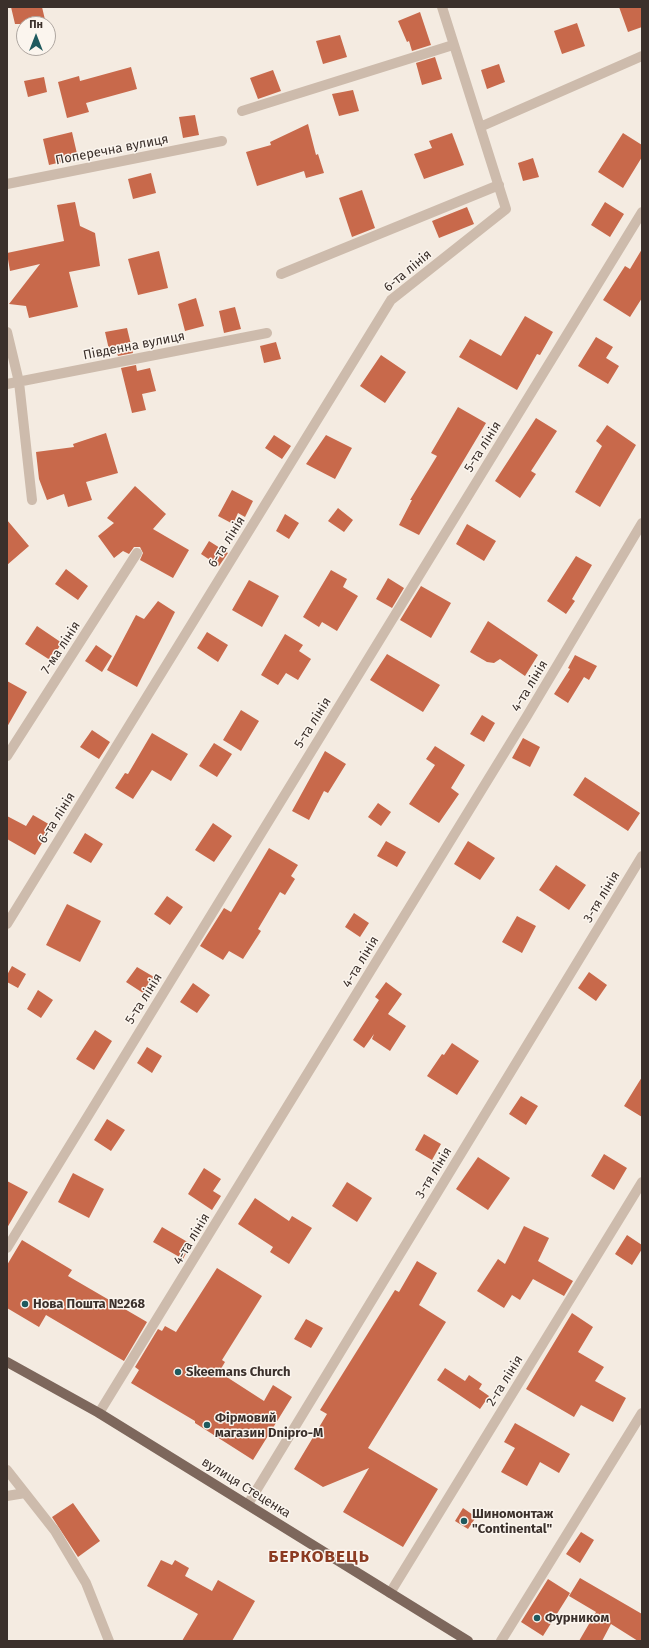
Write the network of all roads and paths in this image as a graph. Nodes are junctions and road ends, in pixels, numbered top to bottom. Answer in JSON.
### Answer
{"nodes":[{"id":1,"x":442,"y":7,"type":"edge"},
{"id":2,"x":453,"y":44,"type":"junction"},
{"id":3,"x":642,"y":56,"type":"edge"},
{"id":4,"x":242,"y":111,"type":"dead end"},
{"id":5,"x":480,"y":127,"type":"junction"},
{"id":6,"x":222,"y":142,"type":"dead end"},
{"id":7,"x":7,"y":184,"type":"edge"},
{"id":8,"x":499,"y":185,"type":"junction"},
{"id":9,"x":642,"y":212,"type":"edge"},
{"id":10,"x":281,"y":274,"type":"dead end"},
{"id":11,"x":7,"y":332,"type":"edge"},
{"id":12,"x":267,"y":333,"type":"dead end"},
{"id":13,"x":19,"y":382,"type":"junction"},
{"id":14,"x":7,"y":384,"type":"edge"},
{"id":15,"x":32,"y":500,"type":"dead end"},
{"id":16,"x":642,"y":523,"type":"edge"},
{"id":17,"x":137,"y":553,"type":"dead end"},
{"id":18,"x":7,"y":756,"type":"edge"},
{"id":19,"x":642,"y":856,"type":"edge"},
{"id":20,"x":7,"y":924,"type":"edge"},
{"id":21,"x":642,"y":1182,"type":"edge"},
{"id":22,"x":7,"y":1248,"type":"edge"},
{"id":23,"x":7,"y":1362,"type":"edge"},
{"id":24,"x":99,"y":1413,"type":"junction"},
{"id":25,"x":642,"y":1413,"type":"edge"},
{"id":26,"x":7,"y":1470,"type":"edge"},
{"id":27,"x":25,"y":1493,"type":"junction"},
{"id":28,"x":7,"y":1496,"type":"edge"},
{"id":29,"x":248,"y":1504,"type":"junction"},
{"id":30,"x":390,"y":1593,"type":"junction"},
{"id":31,"x":109,"y":1641,"type":"edge"},
{"id":32,"x":468,"y":1641,"type":"edge"},
{"id":33,"x":501,"y":1641,"type":"edge"}],
"edges":[{"from":1,"to":2,"type":"street"},
{"from":2,"to":4,"type":"street"},
{"from":2,"to":5,"type":"street"},
{"from":3,"to":5,"type":"street"},
{"from":5,"to":8,"type":"street"},
{"from":6,"to":7,"type":"street","name":"Поперечна вулиця"},
{"from":8,"to":10,"type":"street"},
{"from":8,"to":20,"type":"street","name":"6-та лінія"},
{"from":9,"to":22,"type":"street","name":"5-та лінія"},
{"from":11,"to":13,"type":"street"},
{"from":12,"to":13,"type":"street","name":"Південна вулиця"},
{"from":13,"to":14,"type":"street","name":"Південна вулиця"},
{"from":13,"to":15,"type":"street"},
{"from":16,"to":24,"type":"street","name":"4-та лінія"},
{"from":17,"to":18,"type":"street","name":"7-ма лінія"},
{"from":19,"to":29,"type":"street","name":"3-тя лінія"},
{"from":21,"to":30,"type":"street","name":"2-га лінія"},
{"from":23,"to":24,"type":"main road","name":"вулиця Стеценка"},
{"from":24,"to":29,"type":"main road","name":"вулиця Стеценка"},
{"from":25,"to":33,"type":"street"},
{"from":26,"to":27,"type":"street"},
{"from":27,"to":28,"type":"street"},
{"from":27,"to":31,"type":"street"},
{"from":29,"to":30,"type":"main road","name":"вулиця Стеценка"},
{"from":30,"to":32,"type":"main road","name":"вулиця Стеценка"}]}
